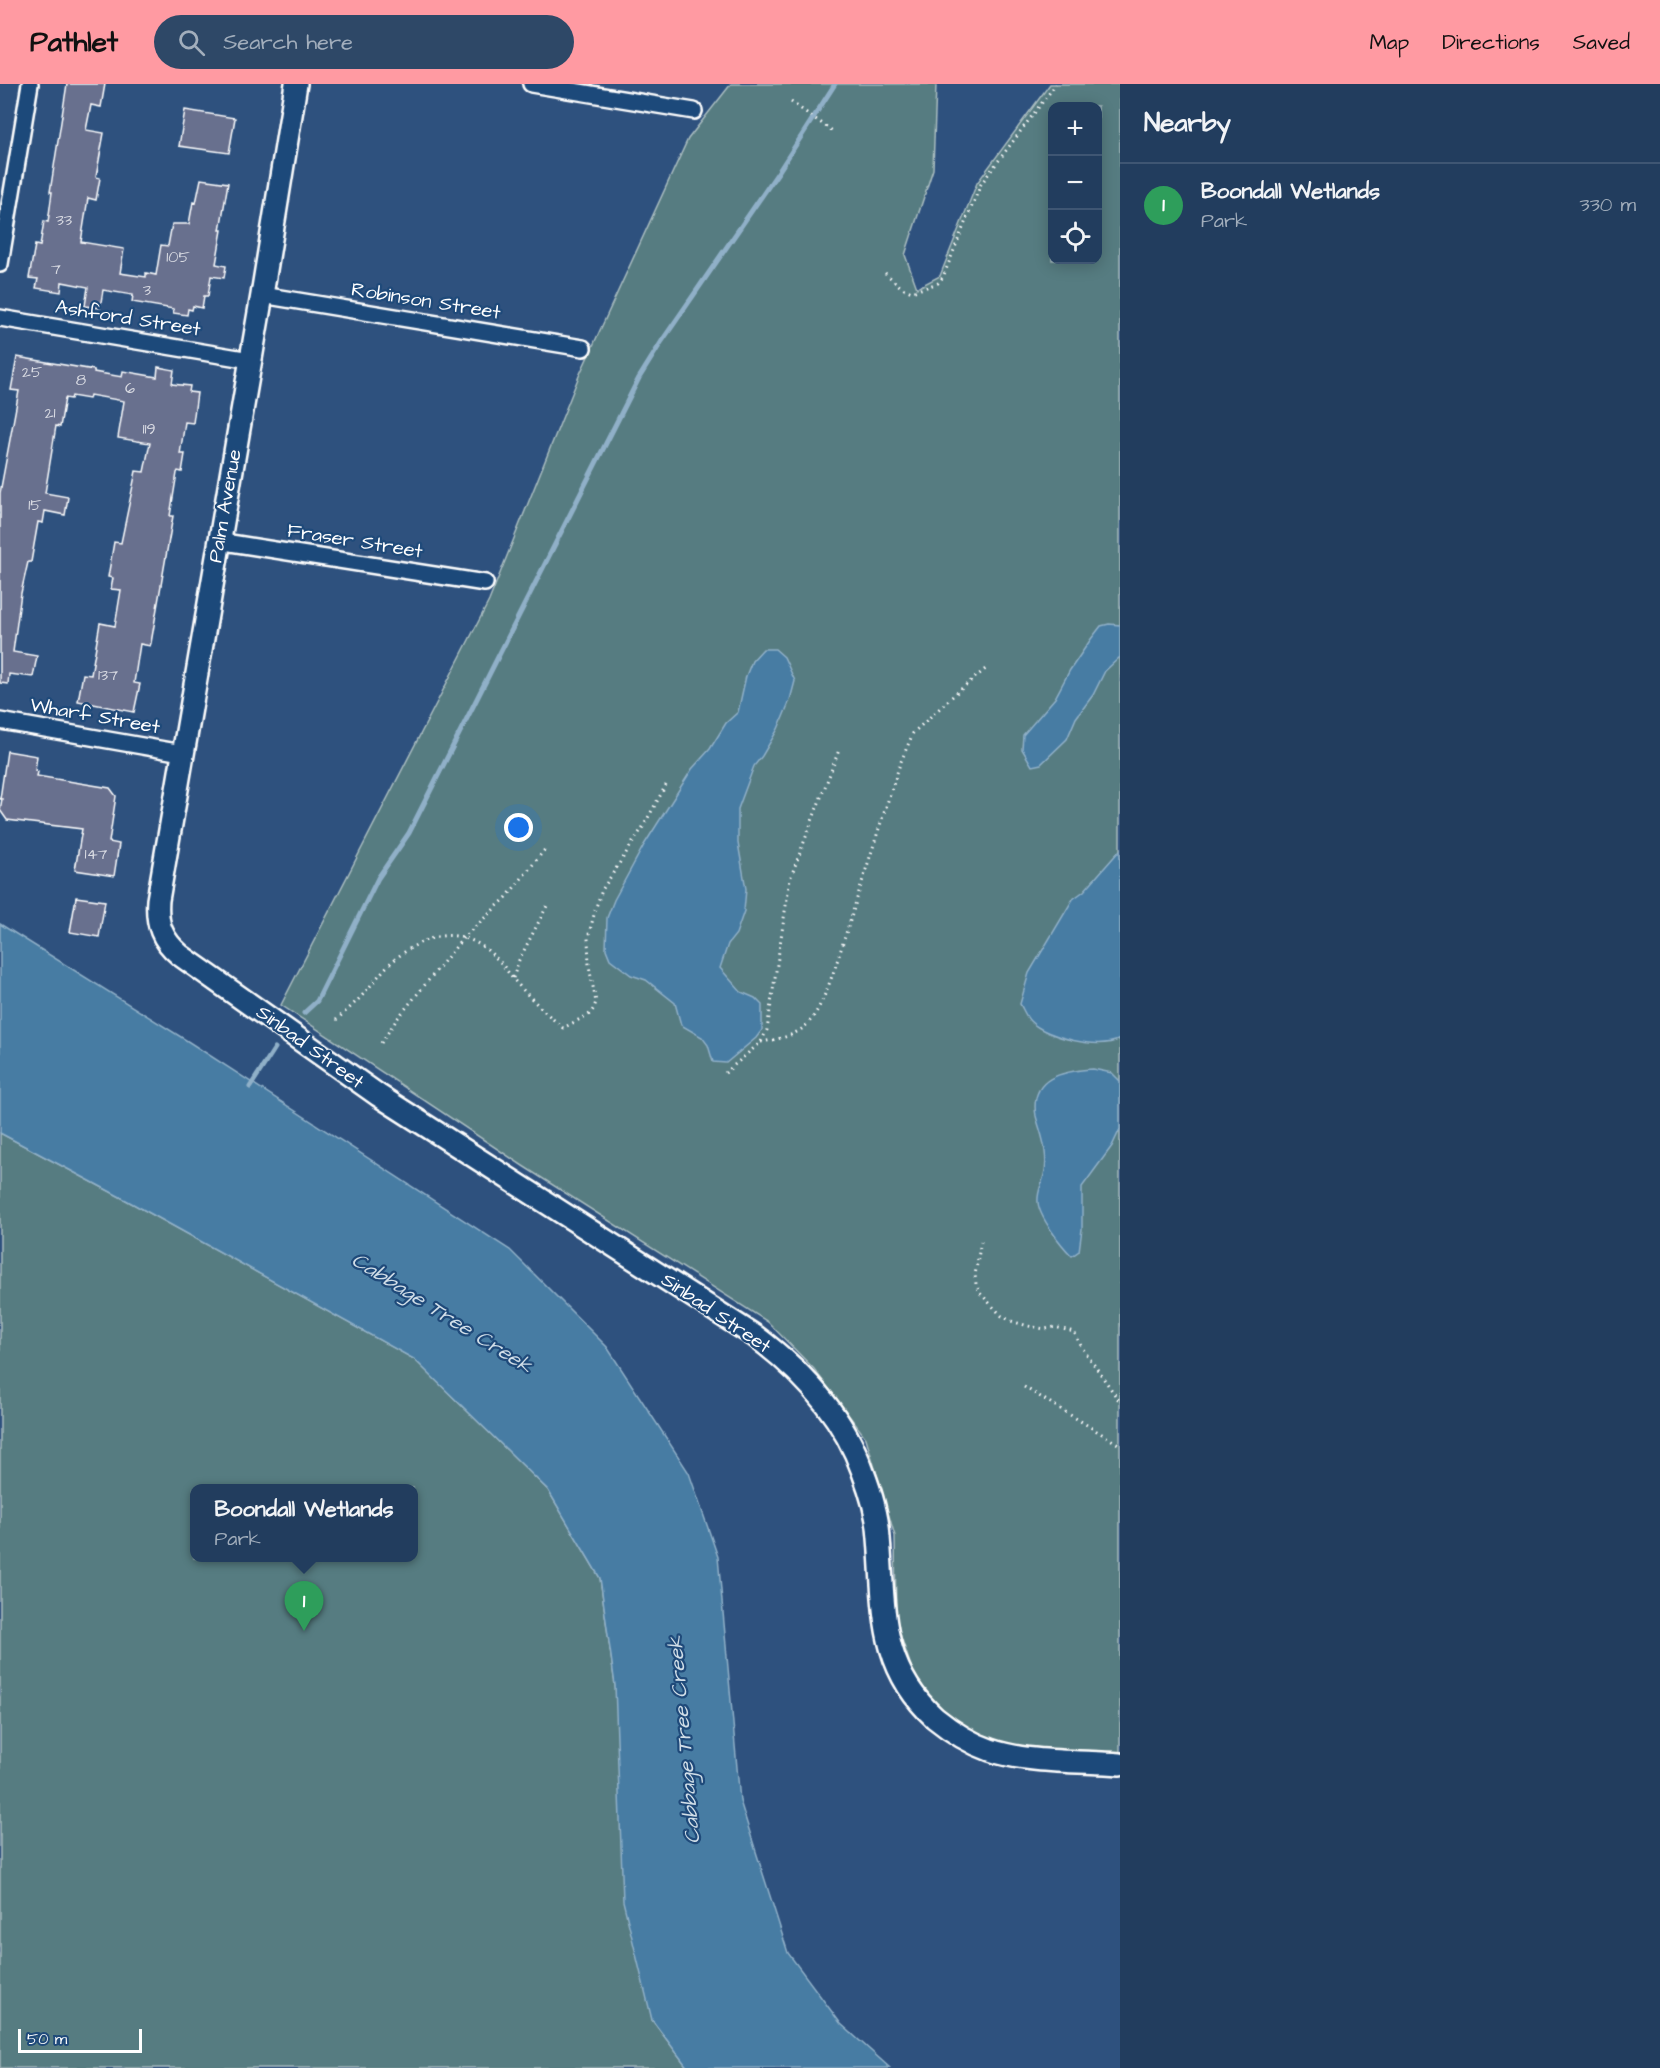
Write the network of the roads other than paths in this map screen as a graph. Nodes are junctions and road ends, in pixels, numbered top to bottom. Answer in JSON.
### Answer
{"nodes":[{"id":1,"x":30,"y":84,"type":"edge"},
{"id":2,"x":296,"y":84,"type":"edge"},
{"id":3,"x":531,"y":84,"type":"edge"},
{"id":4,"x":694,"y":111,"type":"dead end"},
{"id":5,"x":0,"y":264,"type":"edge"},
{"id":6,"x":262,"y":295,"type":"junction"},
{"id":7,"x":0,"y":318,"type":"edge"},
{"id":8,"x":583,"y":348,"type":"dead end"},
{"id":9,"x":250,"y":360,"type":"junction"},
{"id":10,"x":218,"y":541,"type":"junction"},
{"id":11,"x":485,"y":584,"type":"dead end"},
{"id":12,"x":0,"y":721,"type":"edge"},
{"id":13,"x":182,"y":753,"type":"junction"},
{"id":14,"x":159,"y":927,"type":"joint"},
{"id":15,"x":1120,"y":1764,"type":"edge"}],
"edges":[{"from":1,"to":5,"type":"street"},
{"from":2,"to":6,"type":"street","name":"Palm Avenue"},
{"from":3,"to":4,"type":"street"},
{"from":6,"to":8,"type":"street","name":"Robinson Street"},
{"from":6,"to":9,"type":"street","name":"Palm Avenue"},
{"from":7,"to":9,"type":"street","name":"Ashford Street"},
{"from":9,"to":10,"type":"street","name":"Palm Avenue"},
{"from":10,"to":11,"type":"street","name":"Fraser Street"},
{"from":10,"to":13,"type":"street","name":"Palm Avenue"},
{"from":12,"to":13,"type":"street","name":"Wharf Street"},
{"from":13,"to":14,"type":"street","name":"Palm Avenue"},
{"from":14,"to":15,"type":"street","name":"Sinbad Street"}]}
